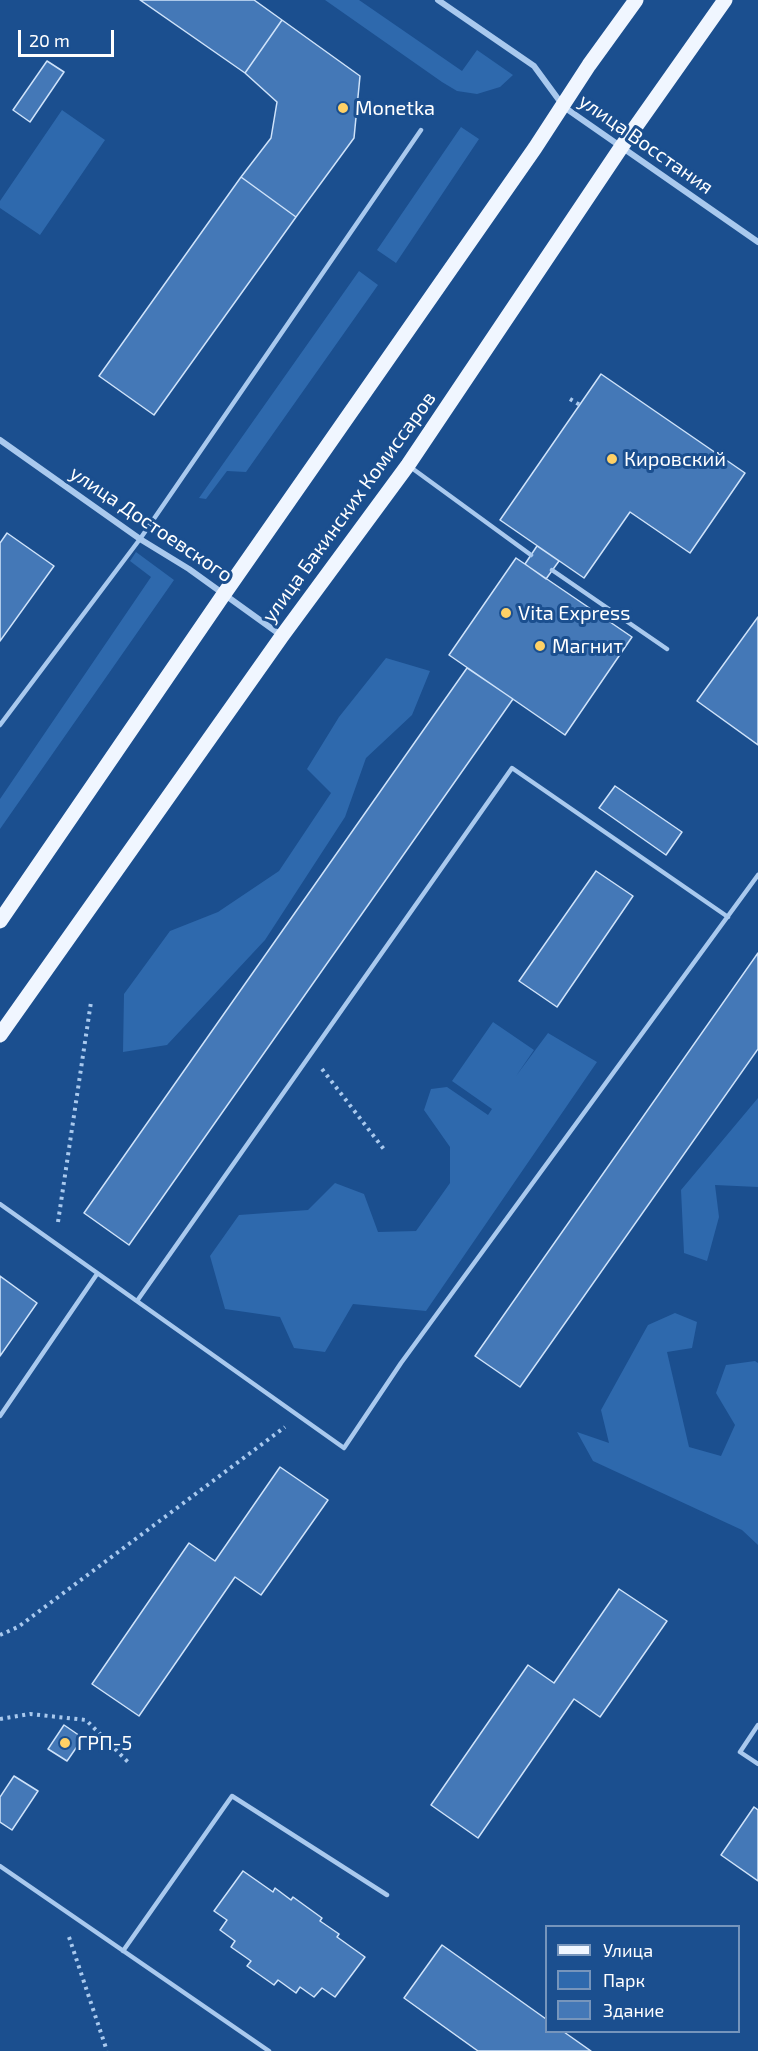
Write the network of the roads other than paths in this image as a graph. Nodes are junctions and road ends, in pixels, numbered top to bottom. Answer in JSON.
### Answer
{"nodes":[{"id":1,"x":438,"y":0,"type":"edge"},
{"id":2,"x":636,"y":0,"type":"edge"},
{"id":3,"x":725,"y":0,"type":"edge"},
{"id":4,"x":564,"y":107,"type":"junction"},
{"id":5,"x":421,"y":130,"type":"dead end"},
{"id":6,"x":622,"y":146,"type":"junction"},
{"id":7,"x":758,"y":242,"type":"edge"},
{"id":8,"x":0,"y":440,"type":"edge"},
{"id":9,"x":408,"y":465,"type":"junction"},
{"id":10,"x":140,"y":539,"type":"junction"},
{"id":11,"x":531,"y":555,"type":"dead end"},
{"id":12,"x":552,"y":570,"type":"dead end"},
{"id":13,"x":224,"y":594,"type":"junction"},
{"id":14,"x":282,"y":636,"type":"junction"},
{"id":15,"x":667,"y":649,"type":"dead end"},
{"id":16,"x":0,"y":725,"type":"edge"},
{"id":17,"x":758,"y":875,"type":"edge"},
{"id":18,"x":728,"y":917,"type":"junction"},
{"id":19,"x":0,"y":921,"type":"edge"},
{"id":20,"x":0,"y":1035,"type":"edge"},
{"id":21,"x":0,"y":1204,"type":"edge"},
{"id":22,"x":97,"y":1274,"type":"junction"},
{"id":23,"x":137,"y":1301,"type":"junction"},
{"id":24,"x":0,"y":1416,"type":"edge"},
{"id":25,"x":758,"y":1725,"type":"edge"},
{"id":26,"x":758,"y":1764,"type":"edge"},
{"id":27,"x":0,"y":1866,"type":"edge"},
{"id":28,"x":387,"y":1895,"type":"dead end"},
{"id":29,"x":123,"y":1951,"type":"junction"},
{"id":30,"x":268,"y":2051,"type":"edge"}],
"edges":[{"from":1,"to":4,"type":"street","name":"улица Восстания"},
{"from":2,"to":4,"type":"main road"},
{"from":3,"to":6,"type":"main road","name":"улица Бакинских Комиссаров"},
{"from":4,"to":6,"type":"street","name":"улица Восстания"},
{"from":4,"to":13,"type":"main road"},
{"from":5,"to":10,"type":"lane"},
{"from":6,"to":7,"type":"street","name":"улица Восстания"},
{"from":6,"to":9,"type":"main road","name":"улица Бакинских Комиссаров"},
{"from":8,"to":10,"type":"street","name":"улица Достоевского"},
{"from":9,"to":11,"type":"lane"},
{"from":9,"to":14,"type":"main road","name":"улица Бакинских Комиссаров"},
{"from":10,"to":13,"type":"street","name":"улица Достоевского"},
{"from":10,"to":16,"type":"lane"},
{"from":12,"to":15,"type":"lane"},
{"from":13,"to":14,"type":"street","name":"улица Достоевского"},
{"from":13,"to":19,"type":"main road"},
{"from":14,"to":20,"type":"main road","name":"улица Бакинских Комиссаров"},
{"from":17,"to":18,"type":"lane"},
{"from":18,"to":23,"type":"lane"},
{"from":18,"to":23,"type":"lane"},
{"from":21,"to":22,"type":"lane"},
{"from":22,"to":23,"type":"lane"},
{"from":22,"to":24,"type":"lane"},
{"from":25,"to":26,"type":"lane"},
{"from":27,"to":29,"type":"lane"},
{"from":28,"to":29,"type":"lane"},
{"from":29,"to":30,"type":"lane"}]}
